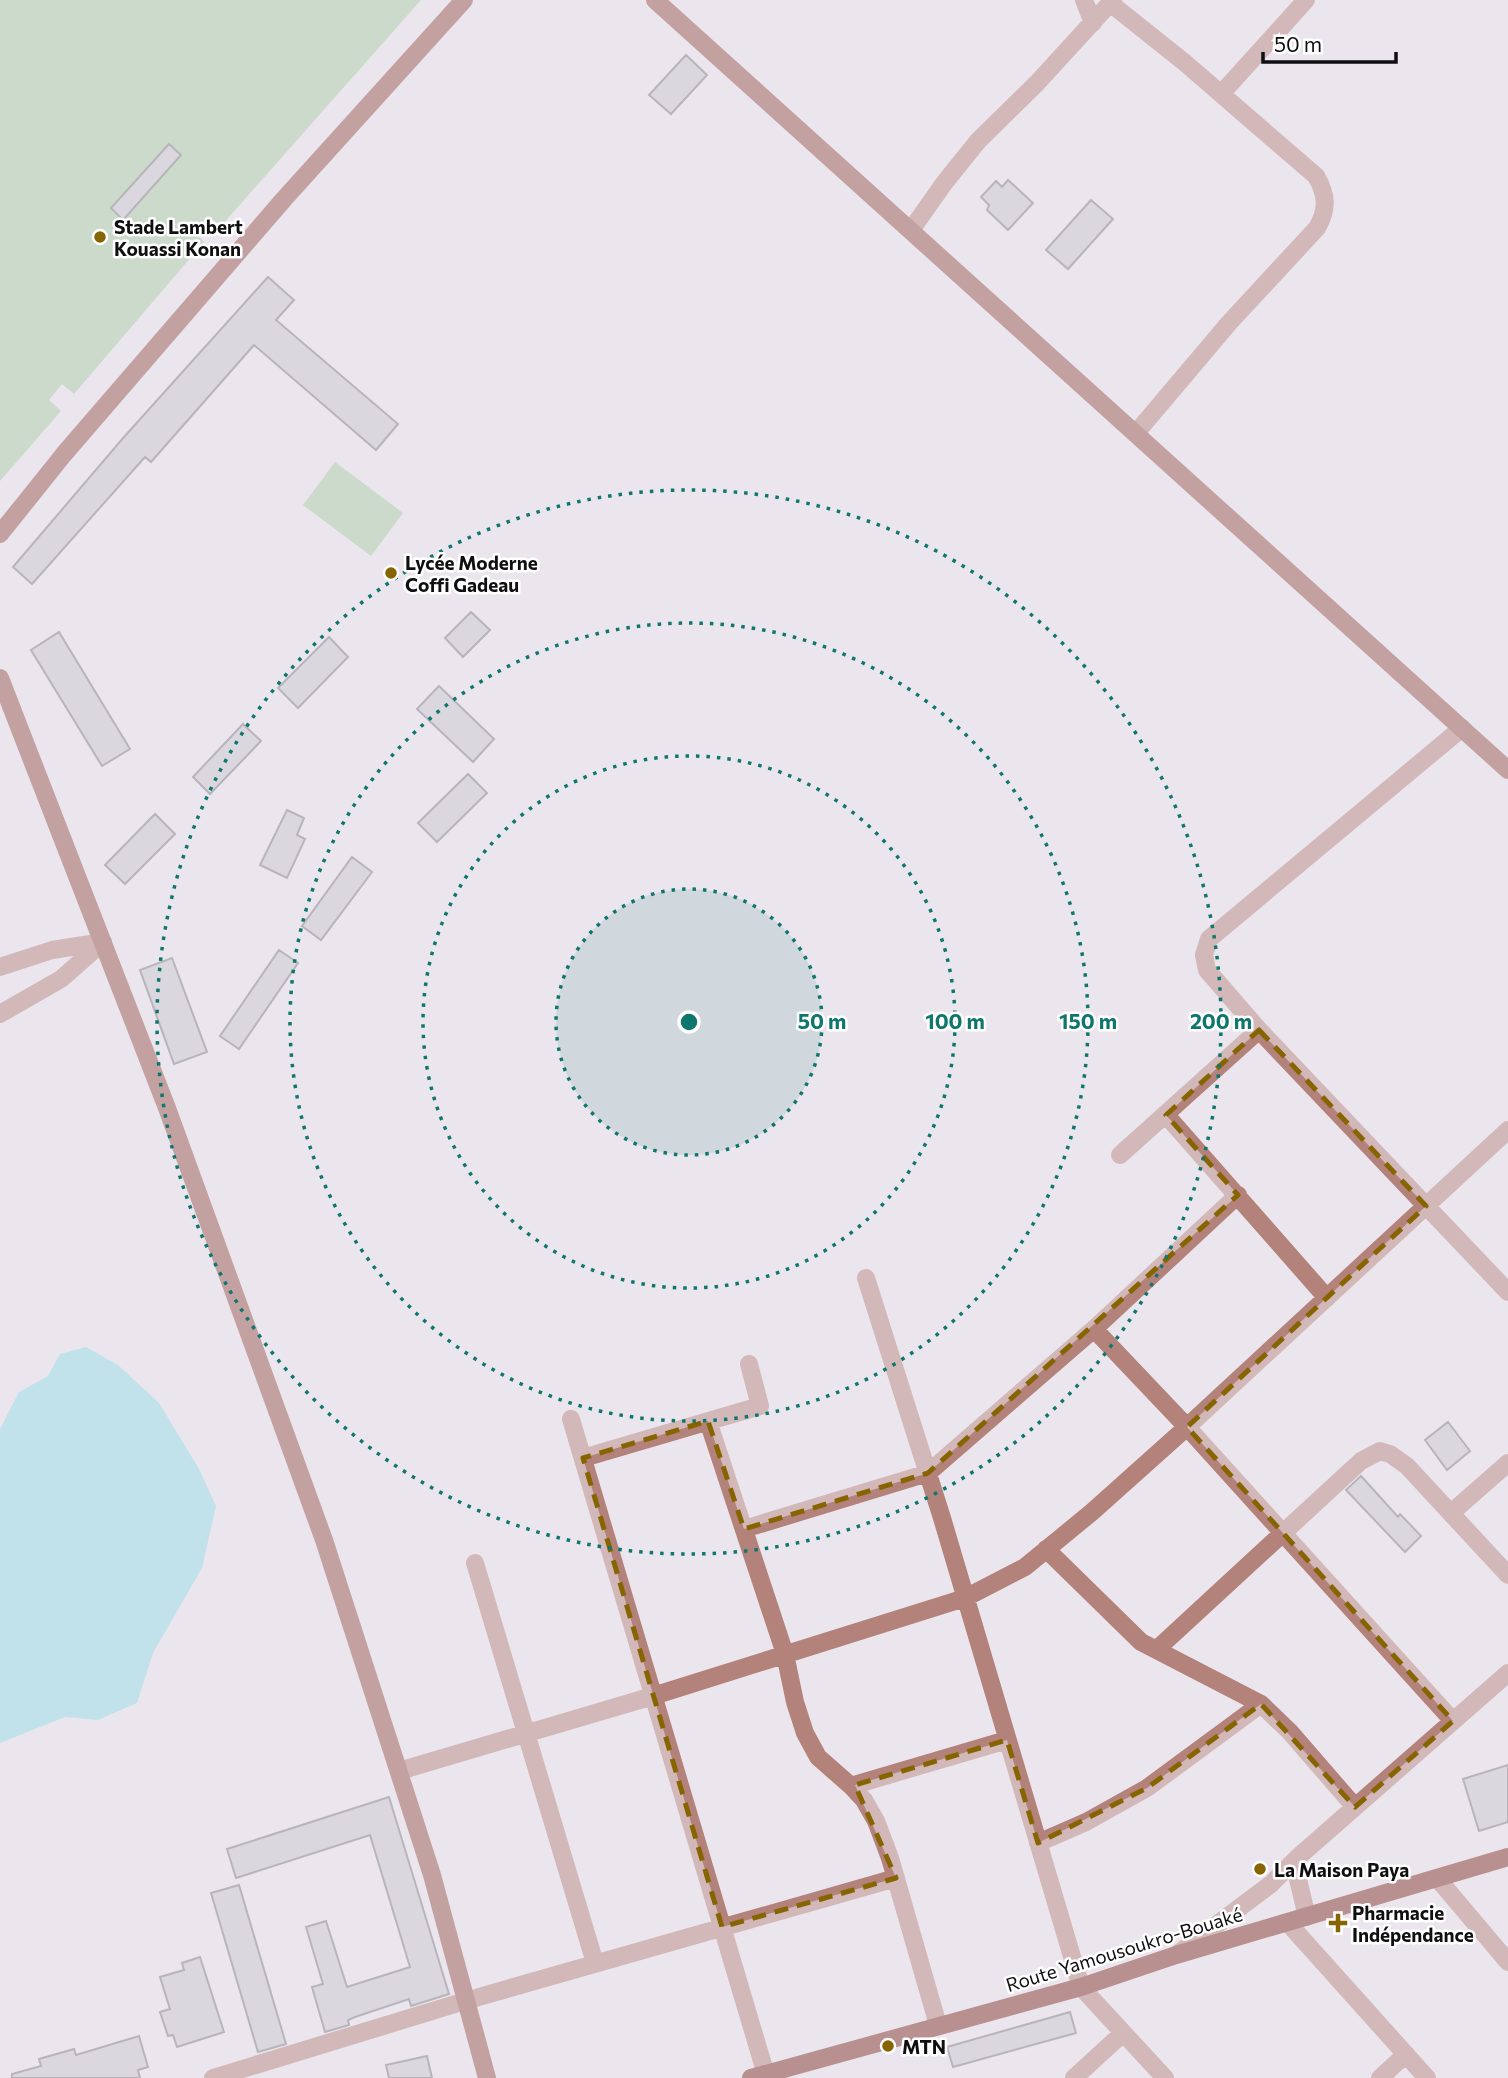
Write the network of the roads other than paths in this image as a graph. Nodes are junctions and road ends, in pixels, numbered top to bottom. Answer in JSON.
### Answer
{"nodes":[{"id":1,"x":464,"y":0,"type":"edge"},
{"id":2,"x":655,"y":0,"type":"edge"},
{"id":3,"x":1084,"y":0,"type":"edge"},
{"id":4,"x":1306,"y":0,"type":"edge"},
{"id":5,"x":1112,"y":1,"type":"edge"},
{"id":6,"x":1093,"y":23,"type":"junction"},
{"id":7,"x":1221,"y":94,"type":"junction"},
{"id":8,"x":911,"y":230,"type":"junction"},
{"id":9,"x":1136,"y":433,"type":"junction"},
{"id":10,"x":0,"y":534,"type":"edge"},
{"id":11,"x":0,"y":678,"type":"edge"},
{"id":12,"x":1462,"y":729,"type":"junction"},
{"id":13,"x":1506,"y":765,"type":"edge"},
{"id":14,"x":103,"y":942,"type":"junction"},
{"id":15,"x":0,"y":967,"type":"edge"},
{"id":16,"x":0,"y":1014,"type":"edge"},
{"id":17,"x":1259,"y":1030,"type":"junction"},
{"id":18,"x":1166,"y":1115,"type":"junction"},
{"id":19,"x":1508,"y":1130,"type":"edge"},
{"id":20,"x":1120,"y":1155,"type":"dead end"},
{"id":21,"x":1238,"y":1195,"type":"junction"},
{"id":22,"x":1426,"y":1206,"type":"junction"},
{"id":23,"x":866,"y":1278,"type":"dead end"},
{"id":24,"x":1508,"y":1292,"type":"edge"},
{"id":25,"x":1326,"y":1298,"type":"junction"},
{"id":26,"x":1094,"y":1329,"type":"junction"},
{"id":27,"x":749,"y":1364,"type":"dead end"},
{"id":28,"x":571,"y":1419,"type":"dead end"},
{"id":29,"x":708,"y":1421,"type":"junction"},
{"id":30,"x":1187,"y":1427,"type":"junction"},
{"id":31,"x":583,"y":1458,"type":"junction"},
{"id":32,"x":1508,"y":1463,"type":"edge"},
{"id":33,"x":928,"y":1473,"type":"junction"},
{"id":34,"x":1451,"y":1513,"type":"junction"},
{"id":35,"x":744,"y":1529,"type":"junction"},
{"id":36,"x":1283,"y":1534,"type":"junction"},
{"id":37,"x":1046,"y":1549,"type":"junction"},
{"id":38,"x":475,"y":1563,"type":"dead end"},
{"id":39,"x":1508,"y":1575,"type":"edge"},
{"id":40,"x":965,"y":1598,"type":"junction"},
{"id":41,"x":1156,"y":1650,"type":"junction"},
{"id":42,"x":785,"y":1654,"type":"junction"},
{"id":43,"x":1508,"y":1673,"type":"edge"},
{"id":44,"x":653,"y":1696,"type":"junction"},
{"id":45,"x":1261,"y":1704,"type":"junction"},
{"id":46,"x":1453,"y":1721,"type":"junction"},
{"id":47,"x":526,"y":1732,"type":"junction"},
{"id":48,"x":1007,"y":1740,"type":"junction"},
{"id":49,"x":399,"y":1771,"type":"junction"},
{"id":50,"x":851,"y":1786,"type":"junction"},
{"id":51,"x":1355,"y":1807,"type":"junction"},
{"id":52,"x":1038,"y":1843,"type":"junction"},
{"id":53,"x":1508,"y":1857,"type":"edge"},
{"id":54,"x":1297,"y":1858,"type":"junction"},
{"id":55,"x":896,"y":1878,"type":"junction"},
{"id":56,"x":1437,"y":1878,"type":"junction"},
{"id":57,"x":1307,"y":1917,"type":"junction"},
{"id":58,"x":1287,"y":1923,"type":"junction"},
{"id":59,"x":722,"y":1927,"type":"junction"},
{"id":60,"x":1176,"y":1955,"type":"junction"},
{"id":61,"x":1508,"y":1962,"type":"edge"},
{"id":62,"x":596,"y":1963,"type":"junction"},
{"id":63,"x":1081,"y":1987,"type":"junction"},
{"id":64,"x":465,"y":2001,"type":"junction"},
{"id":65,"x":938,"y":2025,"type":"junction"},
{"id":66,"x":1124,"y":2033,"type":"junction"},
{"id":67,"x":1406,"y":2054,"type":"junction"},
{"id":68,"x":762,"y":2076,"type":"edge"},
{"id":69,"x":213,"y":2078,"type":"edge"},
{"id":70,"x":487,"y":2078,"type":"edge"},
{"id":71,"x":1074,"y":2078,"type":"edge"},
{"id":72,"x":1166,"y":2078,"type":"edge"},
{"id":73,"x":1380,"y":2078,"type":"edge"},
{"id":74,"x":1427,"y":2078,"type":"edge"}],
"edges":[{"from":1,"to":10,"type":"street"},
{"from":2,"to":8,"type":"street"},
{"from":3,"to":6,"type":"street"},
{"from":4,"to":7,"type":"street"},
{"from":5,"to":6,"type":"street"},
{"from":5,"to":7,"type":"street"},
{"from":6,"to":8,"type":"street"},
{"from":7,"to":9,"type":"street"},
{"from":8,"to":9,"type":"street"},
{"from":9,"to":12,"type":"street"},
{"from":11,"to":14,"type":"street"},
{"from":12,"to":13,"type":"street"},
{"from":12,"to":17,"type":"street"},
{"from":14,"to":15,"type":"street"},
{"from":14,"to":16,"type":"street"},
{"from":14,"to":49,"type":"street"},
{"from":17,"to":18,"type":"street"},
{"from":17,"to":22,"type":"street"},
{"from":18,"to":20,"type":"street"},
{"from":18,"to":21,"type":"street"},
{"from":19,"to":22,"type":"street"},
{"from":21,"to":25,"type":"street"},
{"from":21,"to":26,"type":"street"},
{"from":22,"to":24,"type":"street"},
{"from":22,"to":25,"type":"street"},
{"from":23,"to":33,"type":"street"},
{"from":25,"to":30,"type":"street"},
{"from":26,"to":30,"type":"street"},
{"from":26,"to":33,"type":"street"},
{"from":27,"to":29,"type":"street"},
{"from":28,"to":31,"type":"street"},
{"from":29,"to":31,"type":"street"},
{"from":29,"to":35,"type":"street"},
{"from":30,"to":36,"type":"street"},
{"from":30,"to":37,"type":"street"},
{"from":31,"to":44,"type":"street"},
{"from":32,"to":34,"type":"street"},
{"from":33,"to":35,"type":"street"},
{"from":33,"to":40,"type":"street"},
{"from":34,"to":36,"type":"street"},
{"from":34,"to":39,"type":"street"},
{"from":35,"to":42,"type":"street"},
{"from":36,"to":41,"type":"street"},
{"from":36,"to":46,"type":"street"},
{"from":37,"to":40,"type":"street"},
{"from":37,"to":41,"type":"street"},
{"from":38,"to":47,"type":"street"},
{"from":40,"to":42,"type":"street"},
{"from":40,"to":48,"type":"street"},
{"from":41,"to":45,"type":"street"},
{"from":42,"to":44,"type":"street"},
{"from":42,"to":50,"type":"street"},
{"from":43,"to":46,"type":"street"},
{"from":44,"to":47,"type":"street"},
{"from":44,"to":59,"type":"street"},
{"from":45,"to":51,"type":"street"},
{"from":45,"to":52,"type":"street"},
{"from":46,"to":51,"type":"street"},
{"from":47,"to":49,"type":"street"},
{"from":47,"to":62,"type":"street"},
{"from":48,"to":50,"type":"street"},
{"from":48,"to":52,"type":"street"},
{"from":49,"to":64,"type":"street"},
{"from":50,"to":55,"type":"street"},
{"from":51,"to":54,"type":"street"},
{"from":52,"to":63,"type":"street"},
{"from":53,"to":56,"type":"main road","name":"Route Yamousoukro-Bouaké"},
{"from":54,"to":57,"type":"street"},
{"from":54,"to":60,"type":"street"},
{"from":55,"to":59,"type":"street"},
{"from":55,"to":65,"type":"street"},
{"from":56,"to":57,"type":"main road","name":"Route Yamousoukro-Bouaké"},
{"from":56,"to":61,"type":"street"},
{"from":57,"to":58,"type":"main road","name":"Route Yamousoukro-Bouaké"},
{"from":58,"to":60,"type":"main road","name":"Route Yamousoukro-Bouaké"},
{"from":58,"to":67,"type":"street"},
{"from":59,"to":62,"type":"street"},
{"from":59,"to":68,"type":"street"},
{"from":60,"to":63,"type":"main road","name":"Route Yamousoukro-Bouaké"},
{"from":62,"to":64,"type":"street"},
{"from":63,"to":65,"type":"main road","name":"Route Yamousoukro-Bouaké"},
{"from":63,"to":66,"type":"street"},
{"from":64,"to":69,"type":"street"},
{"from":64,"to":70,"type":"street"},
{"from":65,"to":68,"type":"main road","name":"Route Yamousoukro-Bouaké"},
{"from":66,"to":71,"type":"street"},
{"from":66,"to":72,"type":"street"},
{"from":67,"to":73,"type":"street"},
{"from":67,"to":74,"type":"street"}]}
